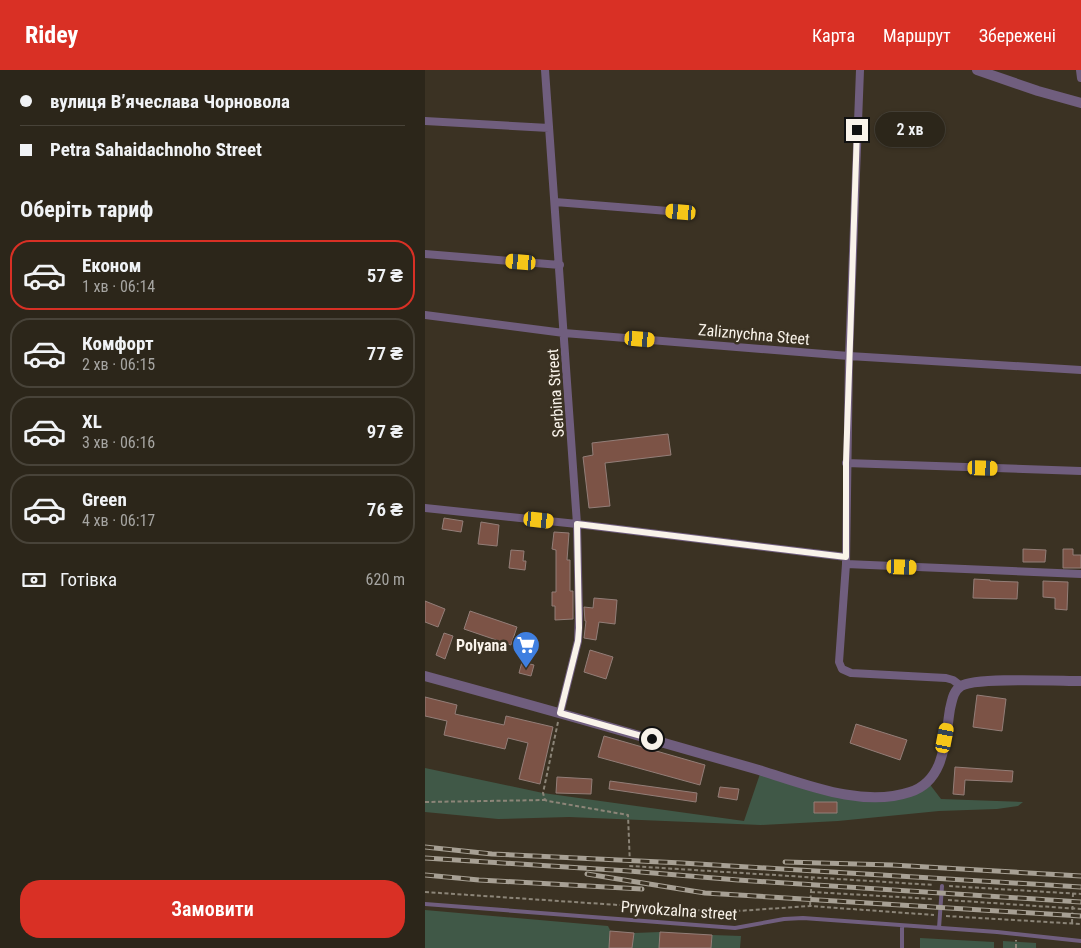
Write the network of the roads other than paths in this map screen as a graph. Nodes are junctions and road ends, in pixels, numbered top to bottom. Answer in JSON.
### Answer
{"nodes":[{"id":1,"x":545,"y":70,"type":"edge"},
{"id":2,"x":860,"y":70,"type":"edge"},
{"id":3,"x":977,"y":70,"type":"edge"},
{"id":4,"x":1080,"y":70,"type":"edge"},
{"id":5,"x":993,"y":73,"type":"edge"},
{"id":6,"x":1081,"y":78,"type":"edge"},
{"id":7,"x":1081,"y":103,"type":"edge"},
{"id":8,"x":425,"y":121,"type":"edge"},
{"id":9,"x":549,"y":128,"type":"junction"},
{"id":10,"x":555,"y":202,"type":"junction"},
{"id":11,"x":681,"y":212,"type":"dead end"},
{"id":12,"x":425,"y":254,"type":"edge"},
{"id":13,"x":560,"y":265,"type":"junction"},
{"id":14,"x":425,"y":315,"type":"edge"},
{"id":15,"x":564,"y":332,"type":"junction"},
{"id":16,"x":849,"y":356,"type":"junction"},
{"id":17,"x":1081,"y":370,"type":"edge"},
{"id":18,"x":846,"y":463,"type":"junction"},
{"id":19,"x":1081,"y":471,"type":"edge"},
{"id":20,"x":425,"y":508,"type":"edge"},
{"id":21,"x":577,"y":524,"type":"junction"},
{"id":22,"x":846,"y":560,"type":"junction"},
{"id":23,"x":1081,"y":574,"type":"edge"},
{"id":24,"x":425,"y":676,"type":"edge"},
{"id":25,"x":1081,"y":681,"type":"edge"},
{"id":26,"x":961,"y":686,"type":"junction"},
{"id":27,"x":560,"y":713,"type":"junction"},
{"id":28,"x":942,"y":886,"type":"road end"},
{"id":29,"x":425,"y":904,"type":"edge"},
{"id":30,"x":902,"y":926,"type":"junction"},
{"id":31,"x":939,"y":928,"type":"junction"},
{"id":32,"x":1081,"y":941,"type":"edge"},
{"id":33,"x":902,"y":948,"type":"edge"}],
"edges":[{"from":1,"to":9,"type":"street","name":"Serbina Street"},
{"from":2,"to":16,"type":"street"},
{"from":3,"to":5,"type":"street"},
{"from":4,"to":6,"type":"street"},
{"from":5,"to":7,"type":"street"},
{"from":8,"to":9,"type":"street"},
{"from":9,"to":10,"type":"street","name":"Serbina Street"},
{"from":10,"to":11,"type":"street"},
{"from":10,"to":13,"type":"street","name":"Serbina Street"},
{"from":12,"to":13,"type":"street"},
{"from":13,"to":15,"type":"street","name":"Serbina Street"},
{"from":14,"to":15,"type":"street","name":"Zaliznychna Steet"},
{"from":15,"to":16,"type":"street","name":"Zaliznychna Steet"},
{"from":15,"to":21,"type":"street","name":"Serbina Street"},
{"from":16,"to":17,"type":"street","name":"Zaliznychna Steet"},
{"from":16,"to":18,"type":"street"},
{"from":18,"to":19,"type":"street"},
{"from":18,"to":22,"type":"street"},
{"from":20,"to":21,"type":"street"},
{"from":21,"to":22,"type":"street"},
{"from":21,"to":27,"type":"street","name":"Serbina Street"},
{"from":22,"to":23,"type":"street"},
{"from":22,"to":26,"type":"street"},
{"from":24,"to":27,"type":"street"},
{"from":25,"to":26,"type":"street"},
{"from":26,"to":27,"type":"street"},
{"from":28,"to":31,"type":"lane"},
{"from":29,"to":30,"type":"lane","name":"Pryvokzalna street"},
{"from":30,"to":31,"type":"lane","name":"Pryvokzalna street"},
{"from":30,"to":33,"type":"lane"},
{"from":31,"to":32,"type":"lane","name":"Pryvokzalna street"}]}
